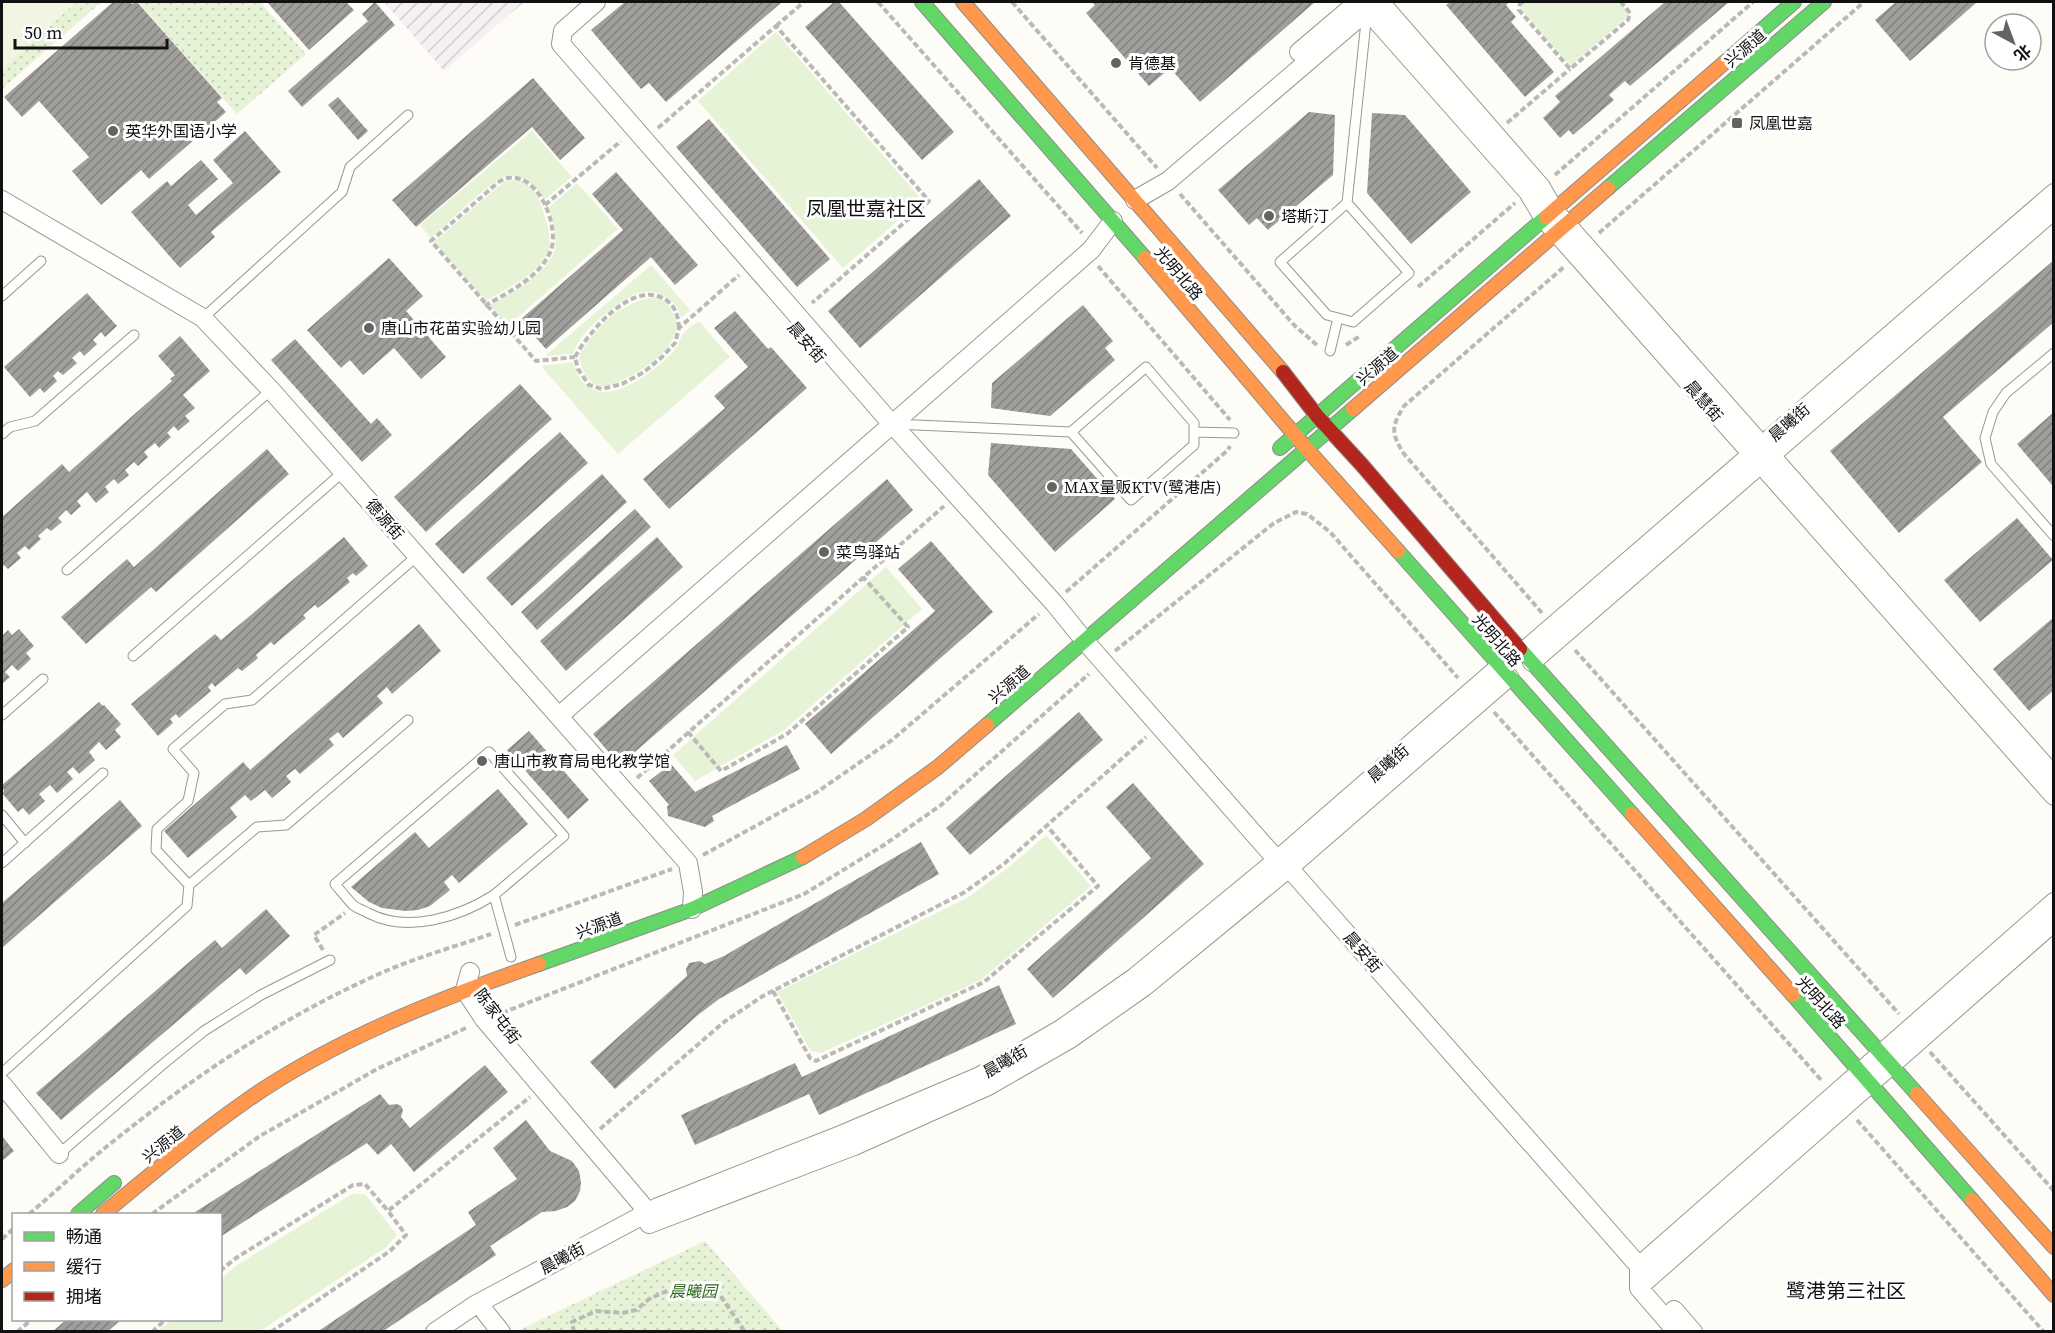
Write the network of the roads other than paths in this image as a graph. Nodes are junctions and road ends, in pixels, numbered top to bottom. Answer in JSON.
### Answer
{"nodes":[{"id":1,"x":583,"y":2,"type":"edge"},
{"id":2,"x":596,"y":2,"type":"edge"},
{"id":3,"x":922,"y":2,"type":"edge"},
{"id":4,"x":963,"y":2,"type":"edge"},
{"id":5,"x":1824,"y":2,"type":"edge"},
{"id":6,"x":1369,"y":3,"type":"edge"},
{"id":7,"x":1784,"y":5,"type":"edge"},
{"id":8,"x":1795,"y":26,"type":"junction"},
{"id":9,"x":557,"y":30,"type":"junction"},
{"id":10,"x":408,"y":115,"type":"dead end"},
{"id":11,"x":2054,"y":193,"type":"edge"},
{"id":12,"x":2,"y":200,"type":"edge"},
{"id":13,"x":1135,"y":200,"type":"junction"},
{"id":14,"x":1347,"y":203,"type":"junction"},
{"id":15,"x":2054,"y":210,"type":"edge"},
{"id":16,"x":1113,"y":221,"type":"junction"},
{"id":17,"x":1555,"y":222,"type":"junction"},
{"id":18,"x":41,"y":261,"type":"dead end"},
{"id":19,"x":2,"y":296,"type":"edge"},
{"id":20,"x":203,"y":318,"type":"junction"},
{"id":21,"x":1338,"y":318,"type":"junction"},
{"id":22,"x":134,"y":335,"type":"dead end"},
{"id":23,"x":1330,"y":351,"type":"dead end"},
{"id":24,"x":2054,"y":353,"type":"edge"},
{"id":25,"x":271,"y":390,"type":"junction"},
{"id":26,"x":1317,"y":416,"type":"junction"},
{"id":27,"x":884,"y":423,"type":"junction"},
{"id":28,"x":1330,"y":429,"type":"junction"},
{"id":29,"x":1071,"y":432,"type":"junction"},
{"id":30,"x":1194,"y":432,"type":"junction"},
{"id":31,"x":1234,"y":433,"type":"road end"},
{"id":32,"x":2,"y":434,"type":"edge"},
{"id":33,"x":1295,"y":435,"type":"junction"},
{"id":34,"x":1306,"y":448,"type":"junction"},
{"id":35,"x":1273,"y":454,"type":"dead end"},
{"id":36,"x":1761,"y":455,"type":"junction"},
{"id":37,"x":343,"y":472,"type":"junction"},
{"id":38,"x":2054,"y":536,"type":"edge"},
{"id":39,"x":417,"y":556,"type":"junction"},
{"id":40,"x":67,"y":570,"type":"dead end"},
{"id":41,"x":1050,"y":606,"type":"junction"},
{"id":42,"x":1077,"y":630,"type":"junction"},
{"id":43,"x":133,"y":656,"type":"dead end"},
{"id":44,"x":1528,"y":657,"type":"junction"},
{"id":45,"x":1504,"y":672,"type":"junction"},
{"id":46,"x":43,"y":679,"type":"dead end"},
{"id":47,"x":556,"y":712,"type":"junction"},
{"id":48,"x":2,"y":715,"type":"edge"},
{"id":49,"x":408,"y":720,"type":"dead end"},
{"id":50,"x":103,"y":773,"type":"dead end"},
{"id":51,"x":2054,"y":776,"type":"edge"},
{"id":52,"x":2054,"y":796,"type":"edge"},
{"id":53,"x":2,"y":815,"type":"edge"},
{"id":54,"x":25,"y":843,"type":"junction"},
{"id":55,"x":2,"y":863,"type":"edge"},
{"id":56,"x":1283,"y":864,"type":"junction"},
{"id":57,"x":189,"y":885,"type":"junction"},
{"id":58,"x":494,"y":895,"type":"junction"},
{"id":59,"x":693,"y":896,"type":"junction"},
{"id":60,"x":2054,"y":902,"type":"edge"},
{"id":61,"x":2054,"y":922,"type":"edge"},
{"id":62,"x":511,"y":957,"type":"dead end"},
{"id":63,"x":330,"y":960,"type":"road end"},
{"id":64,"x":468,"y":980,"type":"junction"},
{"id":65,"x":419,"y":994,"type":"dead end"},
{"id":66,"x":489,"y":1018,"type":"junction"},
{"id":67,"x":1915,"y":1034,"type":"junction"},
{"id":68,"x":1887,"y":1059,"type":"junction"},
{"id":69,"x":275,"y":1066,"type":"dead end"},
{"id":70,"x":2,"y":1072,"type":"edge"},
{"id":71,"x":1866,"y":1078,"type":"junction"},
{"id":72,"x":2,"y":1084,"type":"edge"},
{"id":73,"x":59,"y":1154,"type":"joint"},
{"id":74,"x":121,"y":1178,"type":"dead end"},
{"id":75,"x":80,"y":1213,"type":"edge"},
{"id":76,"x":105,"y":1213,"type":"edge"},
{"id":77,"x":657,"y":1214,"type":"junction"},
{"id":78,"x":2054,"y":1246,"type":"edge"},
{"id":79,"x":1641,"y":1277,"type":"junction"},
{"id":80,"x":2054,"y":1294,"type":"edge"},
{"id":81,"x":485,"y":1312,"type":"junction"},
{"id":82,"x":435,"y":1332,"type":"edge"},
{"id":83,"x":457,"y":1332,"type":"edge"},
{"id":84,"x":501,"y":1332,"type":"edge"},
{"id":85,"x":1677,"y":1332,"type":"edge"},
{"id":86,"x":1693,"y":1332,"type":"edge"}],
"edges":[{"from":1,"to":9,"type":"street"},
{"from":2,"to":9,"type":"street"},
{"from":3,"to":16,"type":"main road","name":"光明北路"},
{"from":4,"to":13,"type":"main road","name":"光明北路"},
{"from":5,"to":8,"type":"main road","name":"兴源道"},
{"from":6,"to":13,"type":"street"},
{"from":6,"to":14,"type":"lane"},
{"from":6,"to":17,"type":"street","name":"晨慧街"},
{"from":6,"to":17,"type":"street","name":"晨慧街"},
{"from":7,"to":8,"type":"street"},
{"from":7,"to":17,"type":"main road","name":"兴源道"},
{"from":8,"to":17,"type":"main road","name":"兴源道"},
{"from":9,"to":27,"type":"street","name":"晨安街"},
{"from":9,"to":27,"type":"street","name":"晨安街"},
{"from":10,"to":20,"type":"lane"},
{"from":11,"to":36,"type":"street","name":"晨曦街"},
{"from":12,"to":20,"type":"street","name":"德源街"},
{"from":13,"to":26,"type":"main road","name":"光明北路"},
{"from":14,"to":21,"type":"lane"},
{"from":14,"to":21,"type":"lane"},
{"from":15,"to":36,"type":"street","name":"晨曦街"},
{"from":16,"to":27,"type":"street"},
{"from":16,"to":33,"type":"main road","name":"光明北路"},
{"from":17,"to":26,"type":"main road","name":"兴源道"},
{"from":17,"to":28,"type":"main road","name":"兴源道"},
{"from":17,"to":36,"type":"street","name":"晨慧街"},
{"from":18,"to":19,"type":"lane"},
{"from":20,"to":25,"type":"street","name":"德源街"},
{"from":21,"to":23,"type":"lane"},
{"from":22,"to":32,"type":"lane"},
{"from":24,"to":38,"type":"lane"},
{"from":25,"to":37,"type":"street","name":"德源街"},
{"from":25,"to":40,"type":"lane"},
{"from":26,"to":28,"type":"main road","name":"光明北路"},
{"from":26,"to":33,"type":"main road","name":"兴源道"},
{"from":27,"to":29,"type":"lane"},
{"from":27,"to":41,"type":"street","name":"晨安街"},
{"from":27,"to":41,"type":"street","name":"晨安街"},
{"from":27,"to":47,"type":"street"},
{"from":28,"to":34,"type":"main road","name":"兴源道"},
{"from":28,"to":44,"type":"main road","name":"光明北路"},
{"from":29,"to":30,"type":"lane"},
{"from":29,"to":30,"type":"lane"},
{"from":30,"to":31,"type":"lane"},
{"from":33,"to":34,"type":"main road","name":"光明北路"},
{"from":33,"to":35,"type":"main road","name":"兴源道"},
{"from":34,"to":42,"type":"main road","name":"兴源道"},
{"from":34,"to":45,"type":"main road","name":"光明北路"},
{"from":36,"to":44,"type":"street","name":"晨曦街"},
{"from":36,"to":51,"type":"street","name":"晨慧街"},
{"from":36,"to":52,"type":"street","name":"晨慧街"},
{"from":37,"to":39,"type":"street","name":"德源街"},
{"from":37,"to":43,"type":"lane"},
{"from":39,"to":47,"type":"street","name":"德源街"},
{"from":39,"to":57,"type":"lane"},
{"from":41,"to":42,"type":"street","name":"晨安街"},
{"from":42,"to":56,"type":"street","name":"晨安街"},
{"from":42,"to":59,"type":"main road","name":"兴源道"},
{"from":44,"to":68,"type":"main road","name":"光明北路"},
{"from":45,"to":56,"type":"street","name":"晨曦街"},
{"from":45,"to":71,"type":"main road","name":"光明北路"},
{"from":46,"to":48,"type":"lane"},
{"from":47,"to":59,"type":"street","name":"德源街"},
{"from":49,"to":57,"type":"lane"},
{"from":50,"to":54,"type":"lane"},
{"from":53,"to":54,"type":"lane"},
{"from":54,"to":55,"type":"lane"},
{"from":56,"to":77,"type":"street","name":"晨曦街"},
{"from":56,"to":79,"type":"street","name":"晨安街"},
{"from":57,"to":70,"type":"lane"},
{"from":58,"to":58,"type":"lane"},
{"from":58,"to":62,"type":"lane"},
{"from":59,"to":64,"type":"main road","name":"兴源道"},
{"from":60,"to":67,"type":"street"},
{"from":61,"to":67,"type":"street"},
{"from":63,"to":73,"type":"lane"},
{"from":64,"to":66,"type":"street","name":"陈家屯街"},
{"from":64,"to":76,"type":"main road","name":"兴源道"},
{"from":65,"to":69,"type":"main road"},
{"from":66,"to":77,"type":"street","name":"陈家屯街"},
{"from":66,"to":77,"type":"street","name":"陈家屯街"},
{"from":67,"to":68,"type":"street"},
{"from":68,"to":71,"type":"street"},
{"from":68,"to":78,"type":"main road","name":"光明北路"},
{"from":71,"to":79,"type":"street"},
{"from":71,"to":80,"type":"main road","name":"光明北路"},
{"from":72,"to":73,"type":"street"},
{"from":74,"to":75,"type":"main road"},
{"from":77,"to":81,"type":"street","name":"晨曦街"},
{"from":77,"to":82,"type":"street","name":"晨曦街"},
{"from":79,"to":85,"type":"street","name":"晨安街"},
{"from":79,"to":86,"type":"street","name":"晨安街"},
{"from":81,"to":83,"type":"street","name":"晨曦街"},
{"from":81,"to":84,"type":"street"}]}
